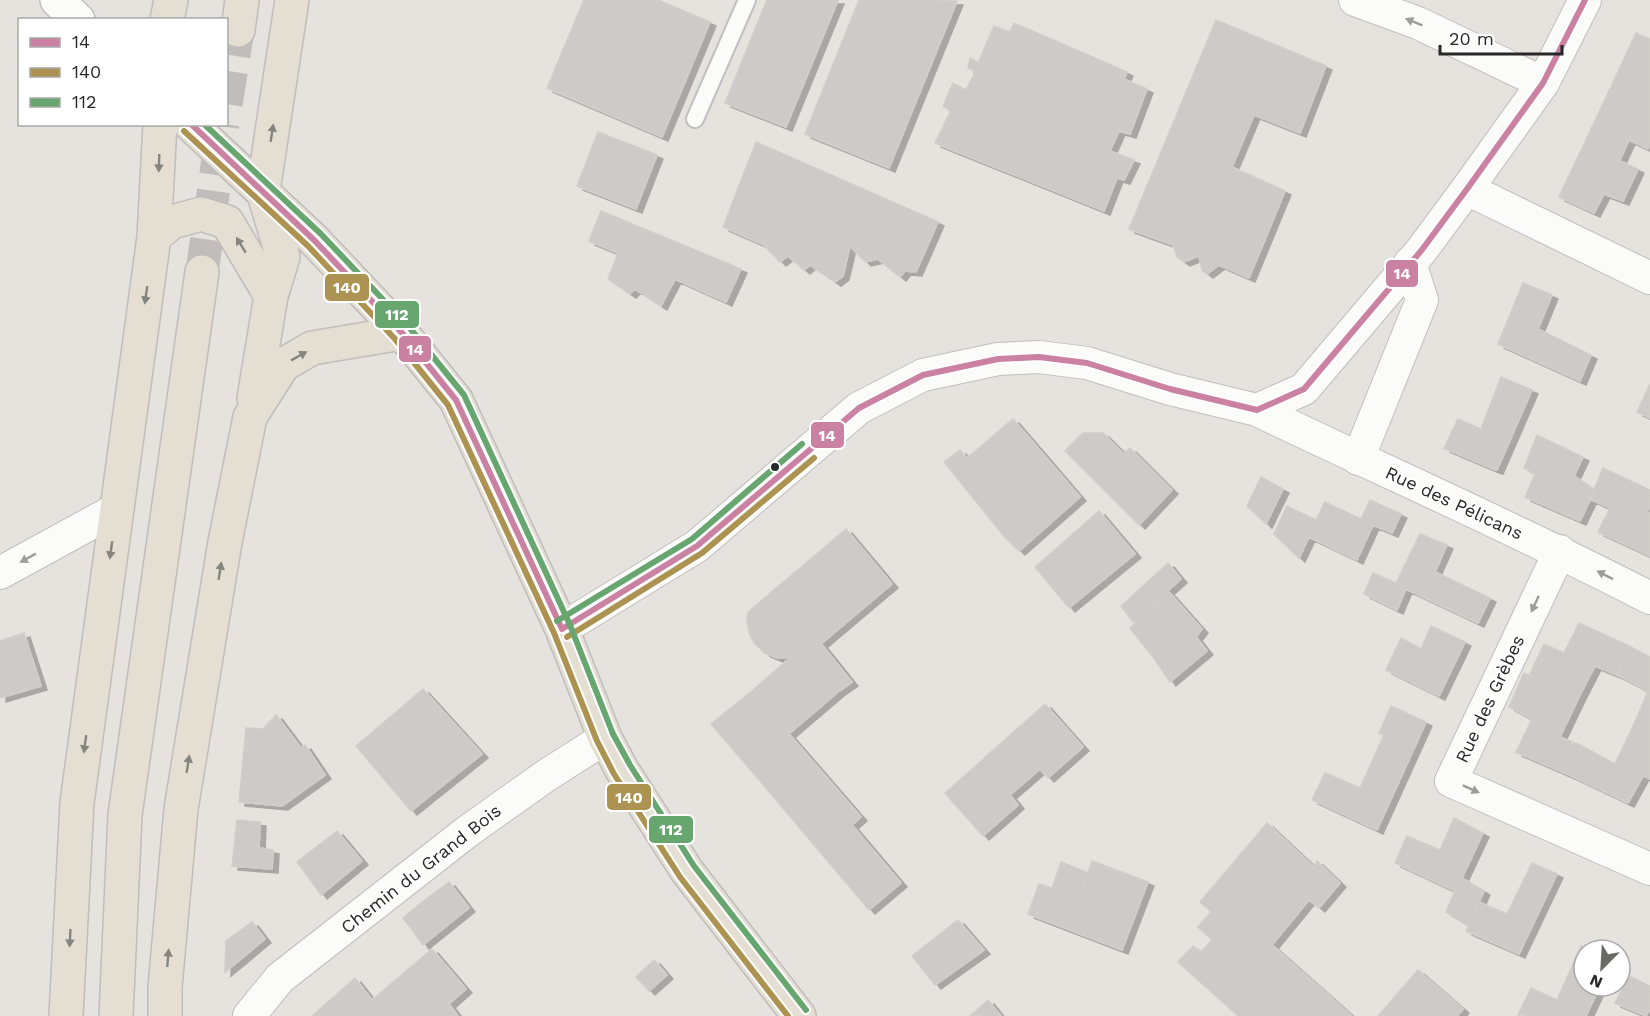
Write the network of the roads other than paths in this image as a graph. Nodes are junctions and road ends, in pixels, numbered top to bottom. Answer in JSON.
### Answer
{"nodes":[{"id":1,"x":57,"y":0,"type":"edge"},
{"id":2,"x":171,"y":0,"type":"edge"},
{"id":3,"x":292,"y":0,"type":"edge"},
{"id":4,"x":747,"y":0,"type":"edge"},
{"id":5,"x":1355,"y":0,"type":"edge"},
{"id":6,"x":1585,"y":0,"type":"edge"},
{"id":7,"x":76,"y":18,"type":"edge"},
{"id":8,"x":167,"y":18,"type":"edge"},
{"id":9,"x":1543,"y":83,"type":"junction"},
{"id":10,"x":695,"y":118,"type":"dead end"},
{"id":11,"x":160,"y":126,"type":"edge"},
{"id":12,"x":192,"y":126,"type":"edge"},
{"id":13,"x":1467,"y":189,"type":"junction"},
{"id":14,"x":263,"y":191,"type":"junction"},
{"id":15,"x":154,"y":237,"type":"junction"},
{"id":16,"x":1410,"y":263,"type":"junction"},
{"id":17,"x":202,"y":272,"type":"tunnel mouth"},
{"id":18,"x":1650,"y":278,"type":"edge"},
{"id":19,"x":271,"y":296,"type":"junction"},
{"id":20,"x":402,"y":333,"type":"junction"},
{"id":21,"x":1257,"y":410,"type":"junction"},
{"id":22,"x":250,"y":417,"type":"junction"},
{"id":23,"x":1358,"y":459,"type":"junction"},
{"id":24,"x":117,"y":509,"type":"junction"},
{"id":25,"x":1560,"y":552,"type":"junction"},
{"id":26,"x":0,"y":573,"type":"edge"},
{"id":27,"x":1650,"y":598,"type":"edge"},
{"id":28,"x":562,"y":630,"type":"junction"},
{"id":29,"x":605,"y":738,"type":"junction"},
{"id":30,"x":1650,"y":869,"type":"edge"},
{"id":31,"x":66,"y":1016,"type":"edge"},
{"id":32,"x":116,"y":1016,"type":"edge"},
{"id":33,"x":165,"y":1016,"type":"edge"},
{"id":34,"x":249,"y":1016,"type":"edge"},
{"id":35,"x":799,"y":1016,"type":"edge"}],
"edges":[{"from":1,"to":7,"type":"main road"},
{"from":2,"to":8,"type":"main road"},
{"from":14,"to":3,"type":"main road","one_way":true},
{"from":4,"to":10,"type":"lane"},
{"from":9,"to":5,"type":"street","one_way":true},
{"from":6,"to":9,"type":"street"},
{"from":9,"to":13,"type":"street"},
{"from":11,"to":15,"type":"main road","one_way":true},
{"from":12,"to":14,"type":"main road"},
{"from":13,"to":16,"type":"street"},
{"from":13,"to":18,"type":"street"},
{"from":14,"to":19,"type":"main road"},
{"from":14,"to":20,"type":"main road"},
{"from":19,"to":15,"type":"main road","one_way":true},
{"from":15,"to":24,"type":"main road","one_way":true},
{"from":16,"to":21,"type":"street"},
{"from":16,"to":23,"type":"street"},
{"from":17,"to":32,"type":"main road"},
{"from":19,"to":22,"type":"main road"},
{"from":22,"to":20,"type":"main road","one_way":true},
{"from":20,"to":28,"type":"main road"},
{"from":21,"to":23,"type":"street","name":"Rue des Pélicans"},
{"from":21,"to":28,"type":"street","name":"Rue des Pélicans"},
{"from":33,"to":22,"type":"main road","one_way":true},
{"from":23,"to":25,"type":"street","name":"Rue des Pélicans"},
{"from":24,"to":26,"type":"street","one_way":true},
{"from":24,"to":31,"type":"main road","one_way":true},
{"from":27,"to":25,"type":"street","name":"Rue des Pélicans","one_way":true},
{"from":25,"to":30,"type":"street","name":"Rue des Grèbes","one_way":true},
{"from":28,"to":29,"type":"main road"},
{"from":29,"to":34,"type":"street","name":"Chemin du Grand Bois"},
{"from":29,"to":35,"type":"main road"}]}
